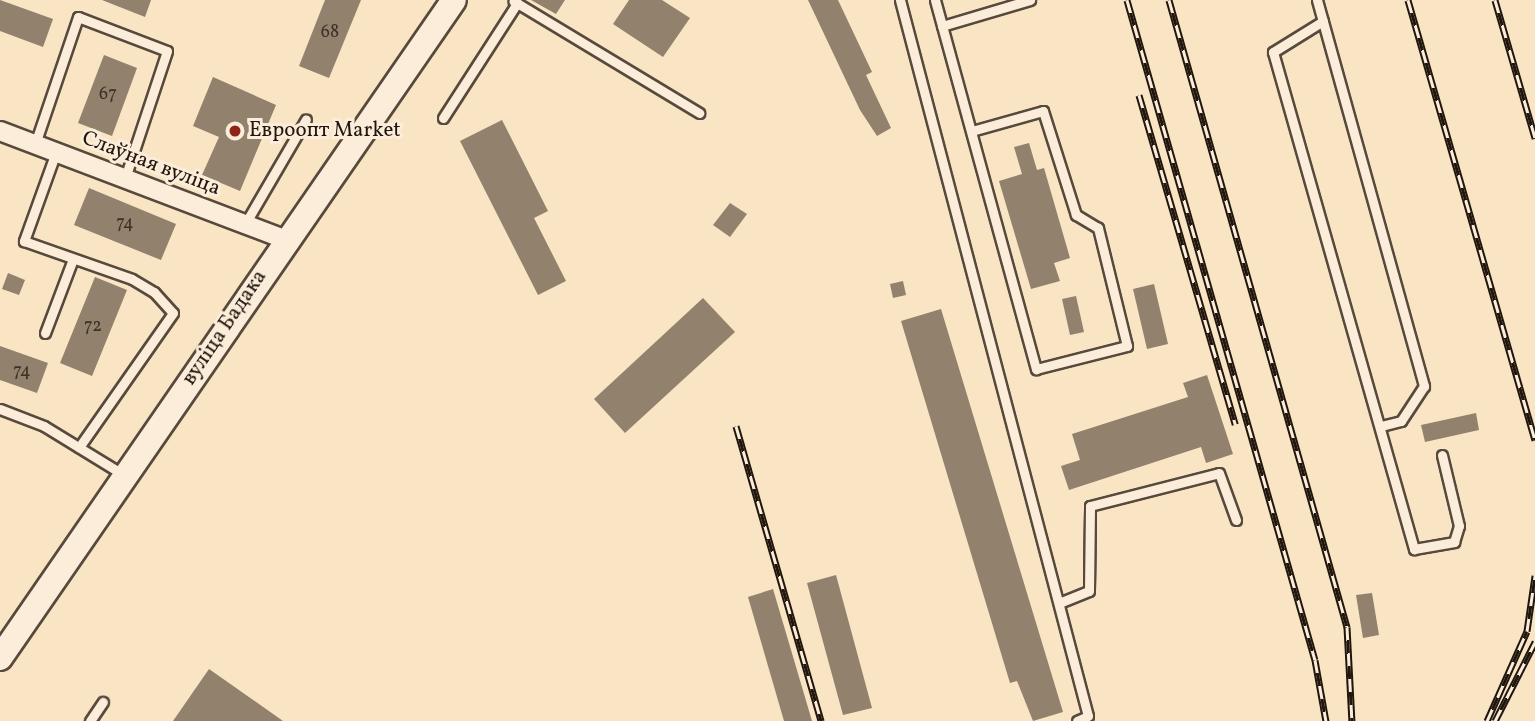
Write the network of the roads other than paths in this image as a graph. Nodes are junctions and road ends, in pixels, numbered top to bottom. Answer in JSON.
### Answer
{"nodes":[{"id":1,"x":454,"y":0,"type":"edge"},
{"id":2,"x":900,"y":0,"type":"edge"},
{"id":3,"x":935,"y":0,"type":"edge"},
{"id":4,"x":1030,"y":0,"type":"edge"},
{"id":5,"x":1317,"y":0,"type":"edge"},
{"id":6,"x":514,"y":2,"type":"edge"},
{"id":7,"x":1323,"y":21,"type":"junction"},
{"id":8,"x":942,"y":26,"type":"junction"},
{"id":9,"x":699,"y":113,"type":"dead end"},
{"id":10,"x":443,"y":118,"type":"dead end"},
{"id":11,"x":306,"y":119,"type":"dead end"},
{"id":12,"x":0,"y":131,"type":"edge"},
{"id":13,"x":972,"y":131,"type":"junction"},
{"id":14,"x":36,"y":145,"type":"junction"},
{"id":15,"x":56,"y":152,"type":"junction"},
{"id":16,"x":125,"y":178,"type":"junction"},
{"id":17,"x":245,"y":224,"type":"junction"},
{"id":18,"x":285,"y":239,"type":"junction"},
{"id":19,"x":73,"y":259,"type":"junction"},
{"id":20,"x":45,"y":333,"type":"dead end"},
{"id":21,"x":0,"y":409,"type":"edge"},
{"id":22,"x":1381,"y":426,"type":"junction"},
{"id":23,"x":79,"y":447,"type":"junction"},
{"id":24,"x":1442,"y":455,"type":"dead end"},
{"id":25,"x":126,"y":476,"type":"junction"},
{"id":26,"x":1236,"y":520,"type":"dead end"},
{"id":27,"x":1059,"y":603,"type":"junction"},
{"id":28,"x":0,"y":658,"type":"edge"},
{"id":29,"x":103,"y":702,"type":"dead end"},
{"id":30,"x":90,"y":721,"type":"edge"},
{"id":31,"x":1077,"y":721,"type":"edge"}],
"edges":[{"from":1,"to":18,"type":"main road","name":"вуліца Бадака"},
{"from":2,"to":27,"type":"lane"},
{"from":3,"to":8,"type":"lane"},
{"from":4,"to":8,"type":"lane"},
{"from":5,"to":7,"type":"lane"},
{"from":6,"to":9,"type":"lane"},
{"from":6,"to":10,"type":"lane"},
{"from":7,"to":22,"type":"lane"},
{"from":7,"to":22,"type":"lane"},
{"from":8,"to":13,"type":"lane"},
{"from":11,"to":17,"type":"lane"},
{"from":12,"to":14,"type":"street","name":"Слаўная вуліца"},
{"from":13,"to":13,"type":"lane"},
{"from":14,"to":15,"type":"street","name":"Слаўная вуліца"},
{"from":14,"to":16,"type":"lane"},
{"from":15,"to":16,"type":"street","name":"Слаўная вуліца"},
{"from":15,"to":19,"type":"lane"},
{"from":16,"to":17,"type":"street","name":"Слаўная вуліца"},
{"from":17,"to":18,"type":"street","name":"Слаўная вуліца"},
{"from":18,"to":25,"type":"main road","name":"вуліца Бадака"},
{"from":19,"to":20,"type":"lane"},
{"from":19,"to":23,"type":"lane"},
{"from":21,"to":23,"type":"lane"},
{"from":22,"to":24,"type":"lane"},
{"from":23,"to":25,"type":"lane"},
{"from":25,"to":28,"type":"main road","name":"вуліца Бадака"},
{"from":26,"to":27,"type":"lane"},
{"from":27,"to":31,"type":"lane"},
{"from":29,"to":30,"type":"lane"}]}
